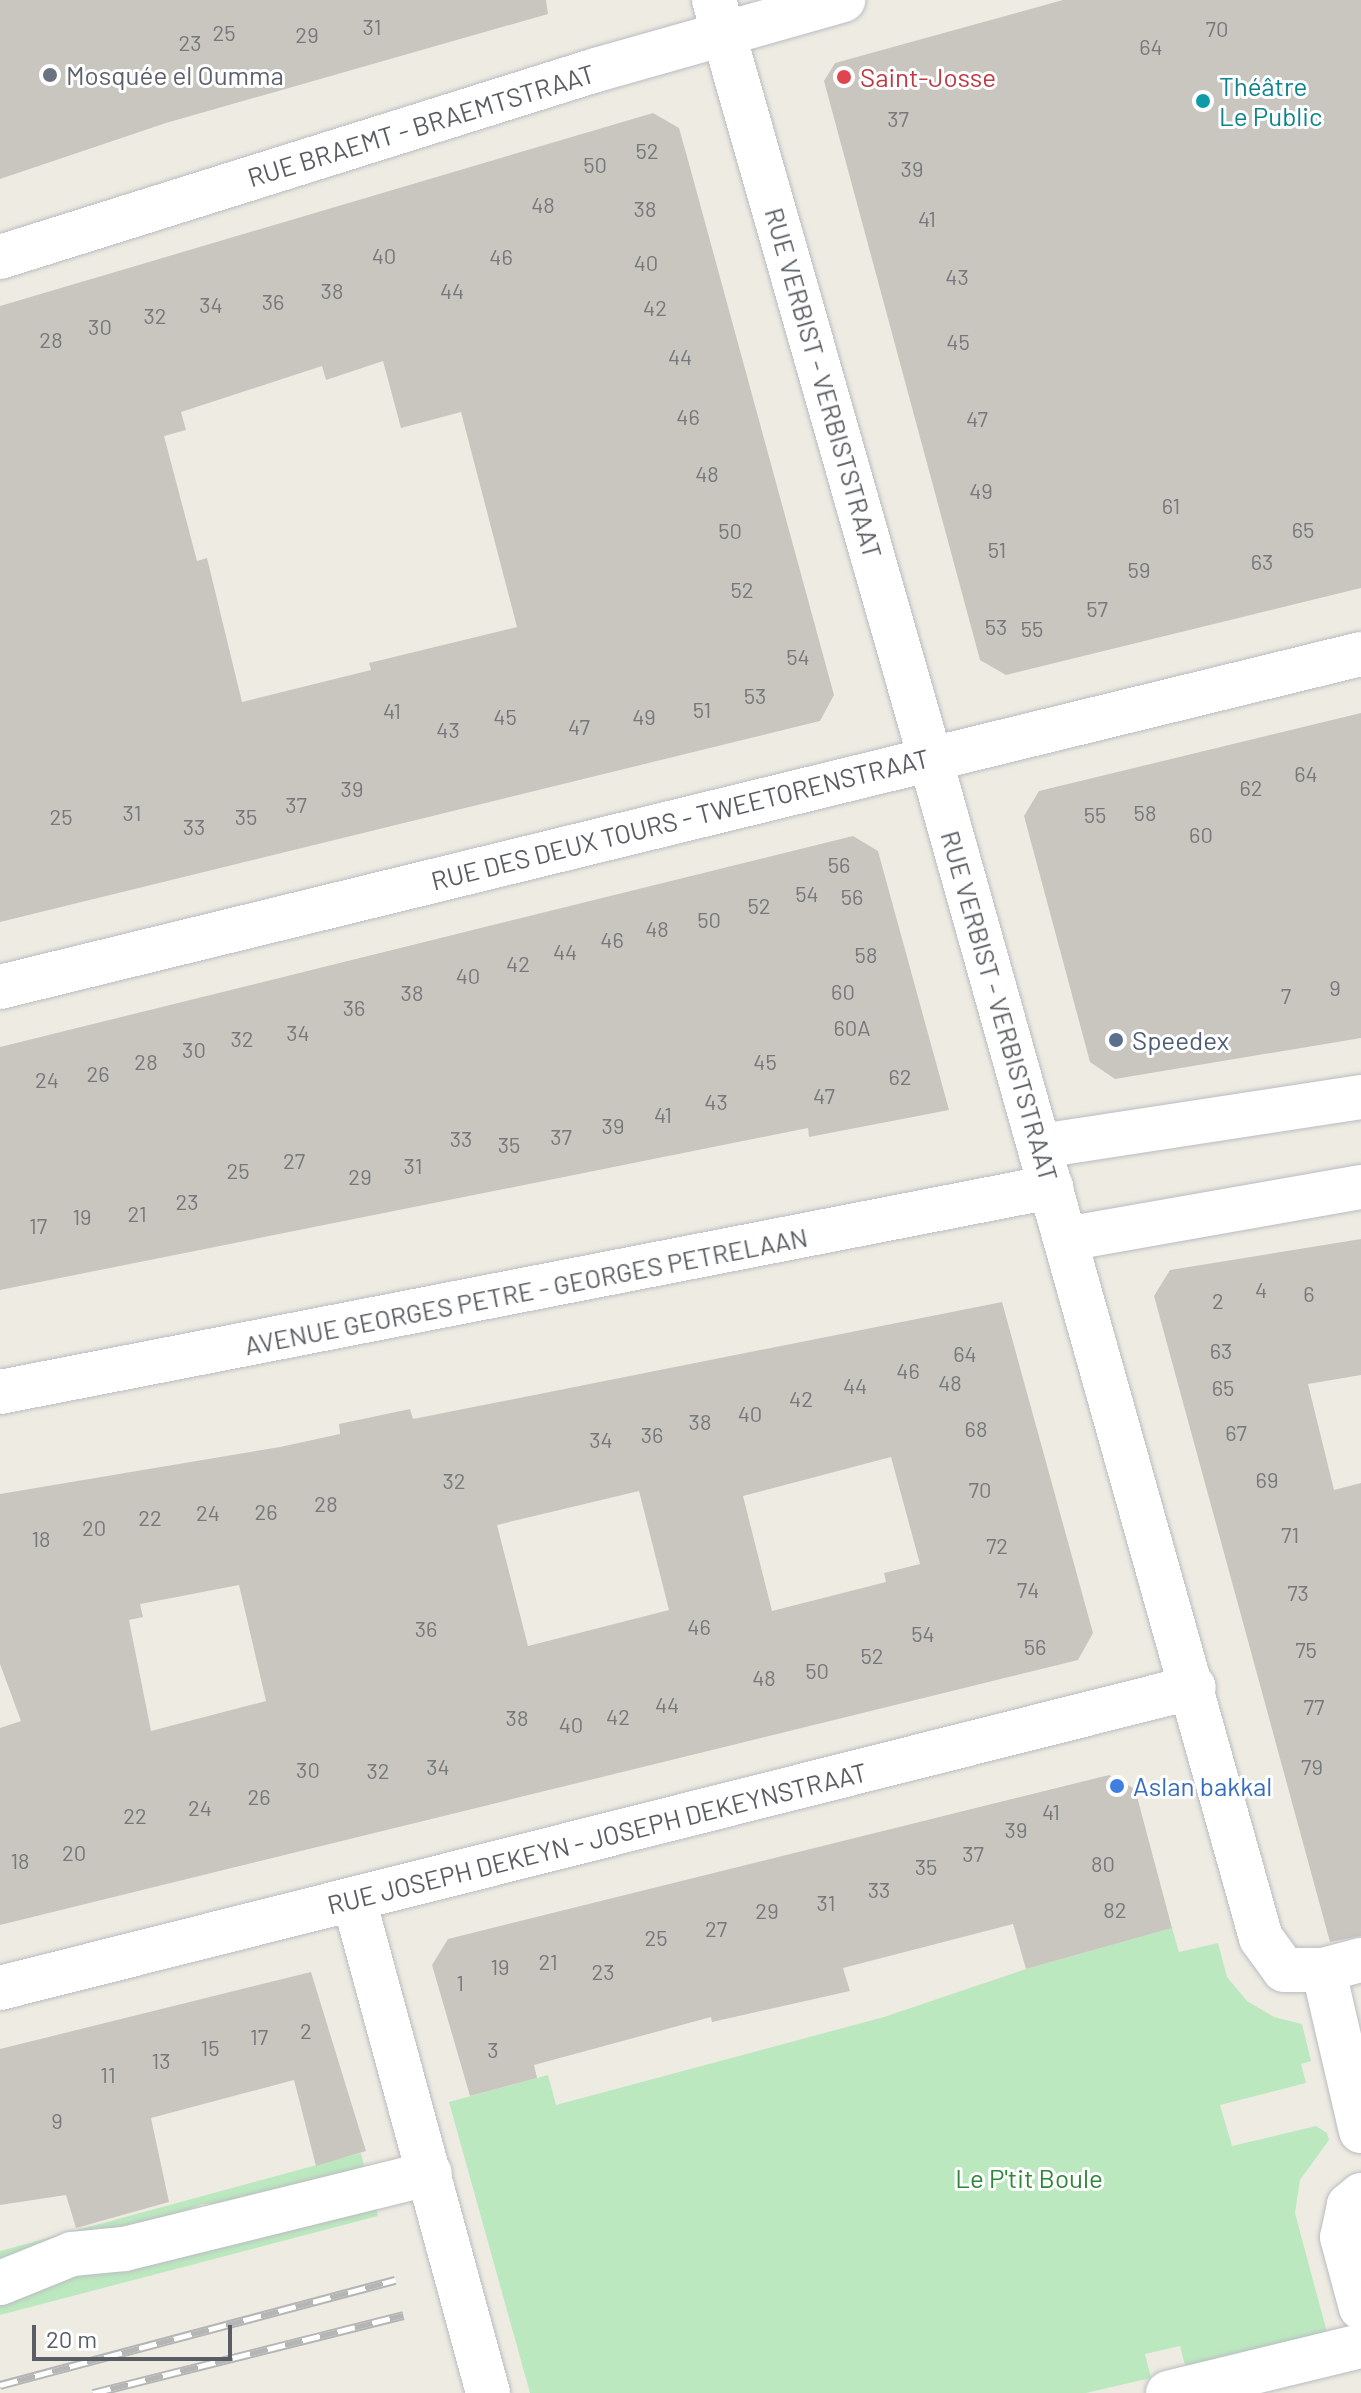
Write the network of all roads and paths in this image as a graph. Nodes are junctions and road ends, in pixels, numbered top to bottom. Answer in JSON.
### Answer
{"nodes":[{"id":1,"x":843,"y":0,"type":"edge"},
{"id":2,"x":718,"y":17,"type":"edge"},
{"id":3,"x":0,"y":257,"type":"edge"},
{"id":4,"x":1361,"y":654,"type":"edge"},
{"id":5,"x":930,"y":758,"type":"junction"},
{"id":6,"x":0,"y":987,"type":"edge"},
{"id":7,"x":1361,"y":1097,"type":"edge"},
{"id":8,"x":1046,"y":1166,"type":"junction"},
{"id":9,"x":1361,"y":1187,"type":"edge"},
{"id":10,"x":1066,"y":1239,"type":"junction"},
{"id":11,"x":0,"y":1392,"type":"edge"},
{"id":12,"x":1194,"y":1687,"type":"junction"},
{"id":13,"x":354,"y":1900,"type":"junction"},
{"id":14,"x":1337,"y":1972,"type":"edge"},
{"id":15,"x":0,"y":1988,"type":"edge"},
{"id":16,"x":1361,"y":2131,"type":"edge"},
{"id":17,"x":430,"y":2173,"type":"junction"},
{"id":18,"x":1361,"y":2195,"type":"edge"},
{"id":19,"x":0,"y":2283,"type":"edge"},
{"id":20,"x":1361,"y":2308,"type":"edge"},
{"id":21,"x":1361,"y":2346,"type":"edge"},
{"id":22,"x":488,"y":2393,"type":"edge"},
{"id":23,"x":1168,"y":2393,"type":"edge"}],
"edges":[{"from":1,"to":2,"type":"street","name":"RUE BRAEMT - BRAEMTSTRAAT"},
{"from":2,"to":3,"type":"street","name":"RUE BRAEMT - BRAEMTSTRAAT"},
{"from":2,"to":5,"type":"street","name":"RUE VERBIST - VERBISTSTRAAT"},
{"from":4,"to":5,"type":"street","name":"RUE DES DEUX TOURS - TWEETORENSTRAAT"},
{"from":5,"to":6,"type":"street","name":"RUE DES DEUX TOURS - TWEETORENSTRAAT"},
{"from":5,"to":8,"type":"street","name":"RUE VERBIST - VERBISTSTRAAT"},
{"from":7,"to":8,"type":"street","name":"AVENUE GEORGES PETRE - GEORGES PETRELAAN"},
{"from":8,"to":10,"type":"street","name":"RUE VERBIST - VERBISTSTRAAT"},
{"from":8,"to":11,"type":"street","name":"AVENUE GEORGES PETRE - GEORGES PETRELAAN"},
{"from":9,"to":10,"type":"street"},
{"from":10,"to":12,"type":"street","name":"RUE VERBIST - VERBISTSTRAAT"},
{"from":12,"to":13,"type":"street","name":"RUE JOSEPH DEKEYN - JOSEPH DEKEYNSTRAAT"},
{"from":12,"to":14,"type":"street","name":"RUE VERBIST - VERBISTSTRAAT"},
{"from":13,"to":15,"type":"street","name":"RUE JOSEPH DEKEYN - JOSEPH DEKEYNSTRAAT"},
{"from":13,"to":17,"type":"street"},
{"from":14,"to":16,"type":"street","name":"RUE VERBIST - VERBISTSTRAAT"},
{"from":17,"to":19,"type":"street"},
{"from":17,"to":22,"type":"street"},
{"from":18,"to":20,"type":"street"},
{"from":21,"to":23,"type":"street"}]}
